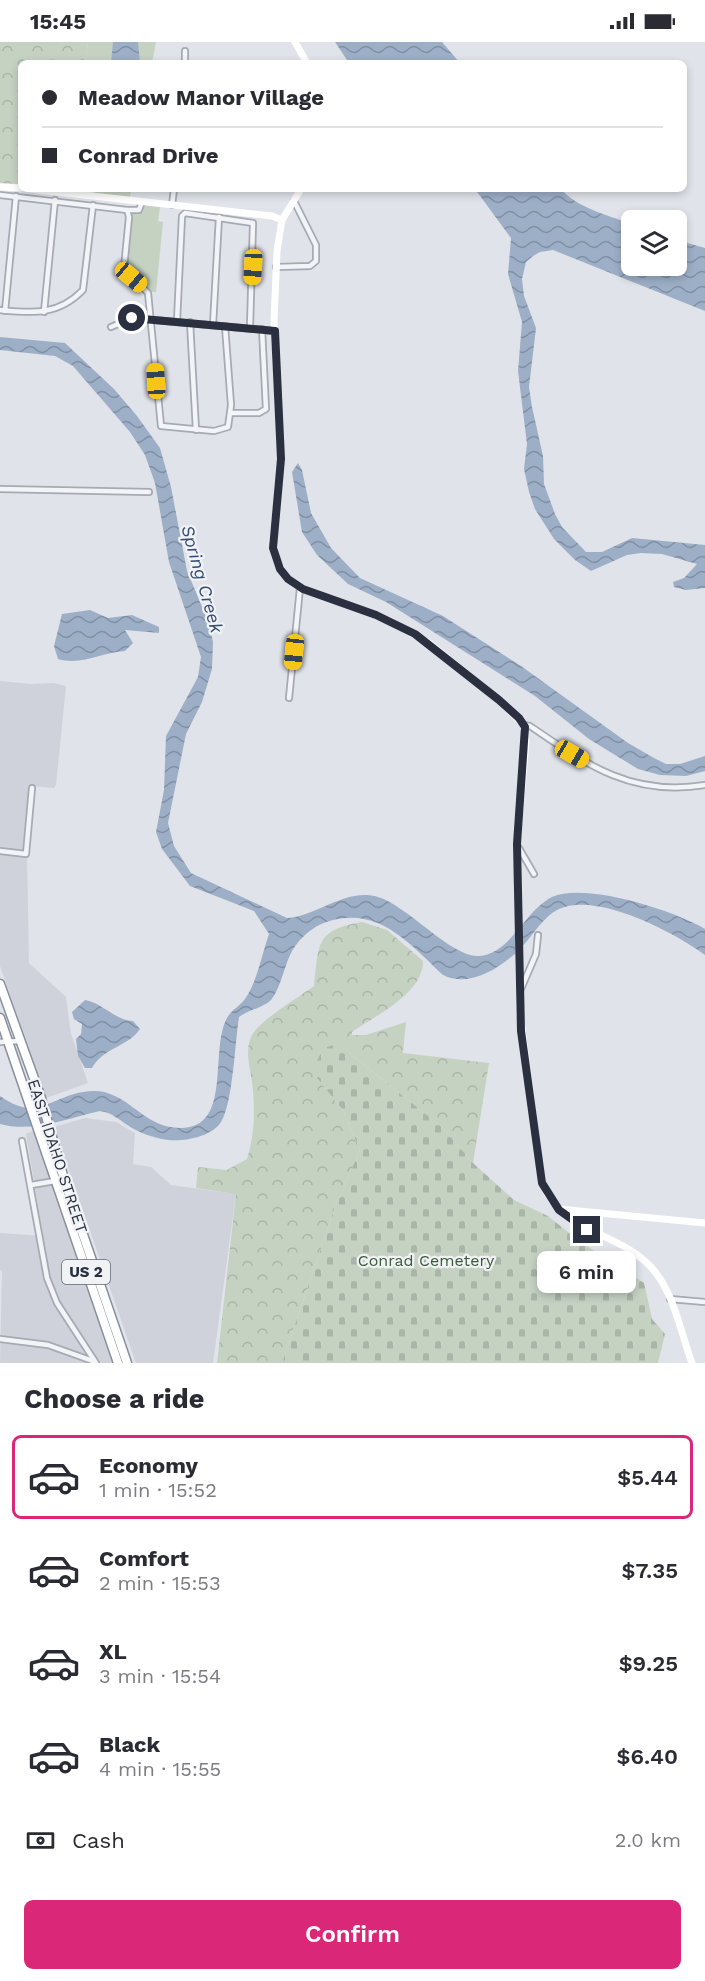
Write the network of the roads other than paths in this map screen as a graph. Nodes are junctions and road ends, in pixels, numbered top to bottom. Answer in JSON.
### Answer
{"nodes":[{"id":1,"x":295,"y":42,"type":"edge"},
{"id":2,"x":186,"y":51,"type":"dead end"},
{"id":3,"x":184,"y":60,"type":"edge"},
{"id":4,"x":305,"y":60,"type":"edge"},
{"id":5,"x":0,"y":188,"type":"edge"},
{"id":6,"x":18,"y":188,"type":"edge"},
{"id":7,"x":56,"y":192,"type":"edge"},
{"id":8,"x":174,"y":192,"type":"edge"},
{"id":9,"x":299,"y":192,"type":"edge"},
{"id":10,"x":0,"y":195,"type":"edge"},
{"id":11,"x":16,"y":196,"type":"junction"},
{"id":12,"x":55,"y":200,"type":"junction"},
{"id":13,"x":294,"y":200,"type":"junction"},
{"id":14,"x":142,"y":202,"type":"junction"},
{"id":15,"x":93,"y":205,"type":"junction"},
{"id":16,"x":172,"y":205,"type":"junction"},
{"id":17,"x":128,"y":210,"type":"junction"},
{"id":18,"x":219,"y":217,"type":"junction"},
{"id":19,"x":282,"y":219,"type":"junction"},
{"id":20,"x":276,"y":267,"type":"junction"},
{"id":21,"x":2,"y":310,"type":"edge"},
{"id":22,"x":44,"y":312,"type":"junction"},
{"id":23,"x":152,"y":319,"type":"junction"},
{"id":24,"x":177,"y":321,"type":"junction"},
{"id":25,"x":190,"y":322,"type":"junction"},
{"id":26,"x":213,"y":325,"type":"junction"},
{"id":27,"x":225,"y":326,"type":"junction"},
{"id":28,"x":111,"y":327,"type":"dead end"},
{"id":29,"x":250,"y":328,"type":"junction"},
{"id":30,"x":262,"y":329,"type":"junction"},
{"id":31,"x":275,"y":331,"type":"junction"},
{"id":32,"x":231,"y":413,"type":"junction"},
{"id":33,"x":196,"y":430,"type":"junction"},
{"id":34,"x":0,"y":489,"type":"edge"},
{"id":35,"x":148,"y":492,"type":"dead end"},
{"id":36,"x":300,"y":588,"type":"junction"},
{"id":37,"x":289,"y":698,"type":"dead end"},
{"id":38,"x":524,"y":725,"type":"junction"},
{"id":39,"x":705,"y":785,"type":"edge"},
{"id":40,"x":32,"y":789,"type":"dead end"},
{"id":41,"x":517,"y":840,"type":"junction"},
{"id":42,"x":0,"y":851,"type":"edge"},
{"id":43,"x":534,"y":874,"type":"dead end"},
{"id":44,"x":538,"y":935,"type":"dead end"},
{"id":45,"x":0,"y":984,"type":"edge"},
{"id":46,"x":520,"y":1001,"type":"junction"},
{"id":47,"x":0,"y":1018,"type":"edge"},
{"id":48,"x":21,"y":1041,"type":"junction"},
{"id":49,"x":4,"y":1042,"type":"edge"},
{"id":50,"x":22,"y":1141,"type":"dead end"},
{"id":51,"x":59,"y":1180,"type":"junction"},
{"id":52,"x":31,"y":1185,"type":"junction"},
{"id":53,"x":64,"y":1208,"type":"junction"},
{"id":54,"x":558,"y":1209,"type":"junction"},
{"id":55,"x":705,"y":1223,"type":"edge"},
{"id":56,"x":94,"y":1265,"type":"junction"},
{"id":57,"x":670,"y":1299,"type":"junction"},
{"id":58,"x":705,"y":1302,"type":"edge"},
{"id":59,"x":0,"y":1339,"type":"edge"},
{"id":60,"x":96,"y":1363,"type":"edge"},
{"id":61,"x":118,"y":1363,"type":"edge"},
{"id":62,"x":127,"y":1363,"type":"edge"},
{"id":63,"x":692,"y":1363,"type":"edge"}],
"edges":[{"from":1,"to":4,"type":"main road"},
{"from":2,"to":3,"type":"street"},
{"from":5,"to":6,"type":"main road"},
{"from":7,"to":14,"type":"main road"},
{"from":8,"to":16,"type":"street"},
{"from":9,"to":13,"type":"main road"},
{"from":10,"to":11,"type":"street"},
{"from":11,"to":12,"type":"street"},
{"from":11,"to":21,"type":"street"},
{"from":12,"to":15,"type":"street"},
{"from":12,"to":22,"type":"street"},
{"from":13,"to":19,"type":"main road"},
{"from":13,"to":20,"type":"street"},
{"from":14,"to":16,"type":"main road"},
{"from":14,"to":17,"type":"street"},
{"from":15,"to":17,"type":"street"},
{"from":15,"to":22,"type":"street"},
{"from":16,"to":19,"type":"main road"},
{"from":17,"to":23,"type":"street"},
{"from":18,"to":24,"type":"street"},
{"from":18,"to":26,"type":"street"},
{"from":18,"to":29,"type":"street"},
{"from":19,"to":20,"type":"main road"},
{"from":20,"to":31,"type":"main road"},
{"from":21,"to":22,"type":"street"},
{"from":23,"to":24,"type":"street"},
{"from":23,"to":28,"type":"street"},
{"from":23,"to":33,"type":"street"},
{"from":24,"to":25,"type":"street"},
{"from":25,"to":26,"type":"street"},
{"from":25,"to":33,"type":"street"},
{"from":26,"to":27,"type":"street"},
{"from":27,"to":29,"type":"street"},
{"from":27,"to":32,"type":"street"},
{"from":29,"to":30,"type":"street"},
{"from":30,"to":31,"type":"street"},
{"from":30,"to":32,"type":"street"},
{"from":31,"to":36,"type":"main road"},
{"from":32,"to":33,"type":"street"},
{"from":34,"to":35,"type":"street"},
{"from":36,"to":37,"type":"street"},
{"from":36,"to":38,"type":"main road"},
{"from":38,"to":39,"type":"street"},
{"from":38,"to":41,"type":"main road"},
{"from":40,"to":42,"type":"street"},
{"from":41,"to":43,"type":"street"},
{"from":41,"to":46,"type":"main road"},
{"from":44,"to":46,"type":"street"},
{"from":45,"to":48,"type":"highway","name":"EAST IDAHO STREET","number":"US 2"},
{"from":46,"to":54,"type":"main road"},
{"from":47,"to":49,"type":"highway","name":"EAST IDAHO STREET","number":"US 2"},
{"from":48,"to":49,"type":"street"},
{"from":48,"to":51,"type":"highway","name":"EAST IDAHO STREET","number":"US 2"},
{"from":49,"to":51,"type":"highway","name":"EAST IDAHO STREET","number":"US 2"},
{"from":50,"to":52,"type":"street"},
{"from":51,"to":52,"type":"street"},
{"from":51,"to":53,"type":"highway","name":"EAST IDAHO STREET","number":"US 2"},
{"from":51,"to":56,"type":"highway","name":"EAST IDAHO STREET","number":"US 2"},
{"from":52,"to":60,"type":"street"},
{"from":53,"to":56,"type":"highway"},
{"from":53,"to":61,"type":"highway","name":"EAST IDAHO STREET","number":"US 2"},
{"from":54,"to":55,"type":"main road"},
{"from":54,"to":57,"type":"main road"},
{"from":56,"to":62,"type":"highway","name":"EAST IDAHO STREET","number":"US 2"},
{"from":57,"to":58,"type":"street"},
{"from":57,"to":63,"type":"main road"},
{"from":59,"to":60,"type":"street"}]}
